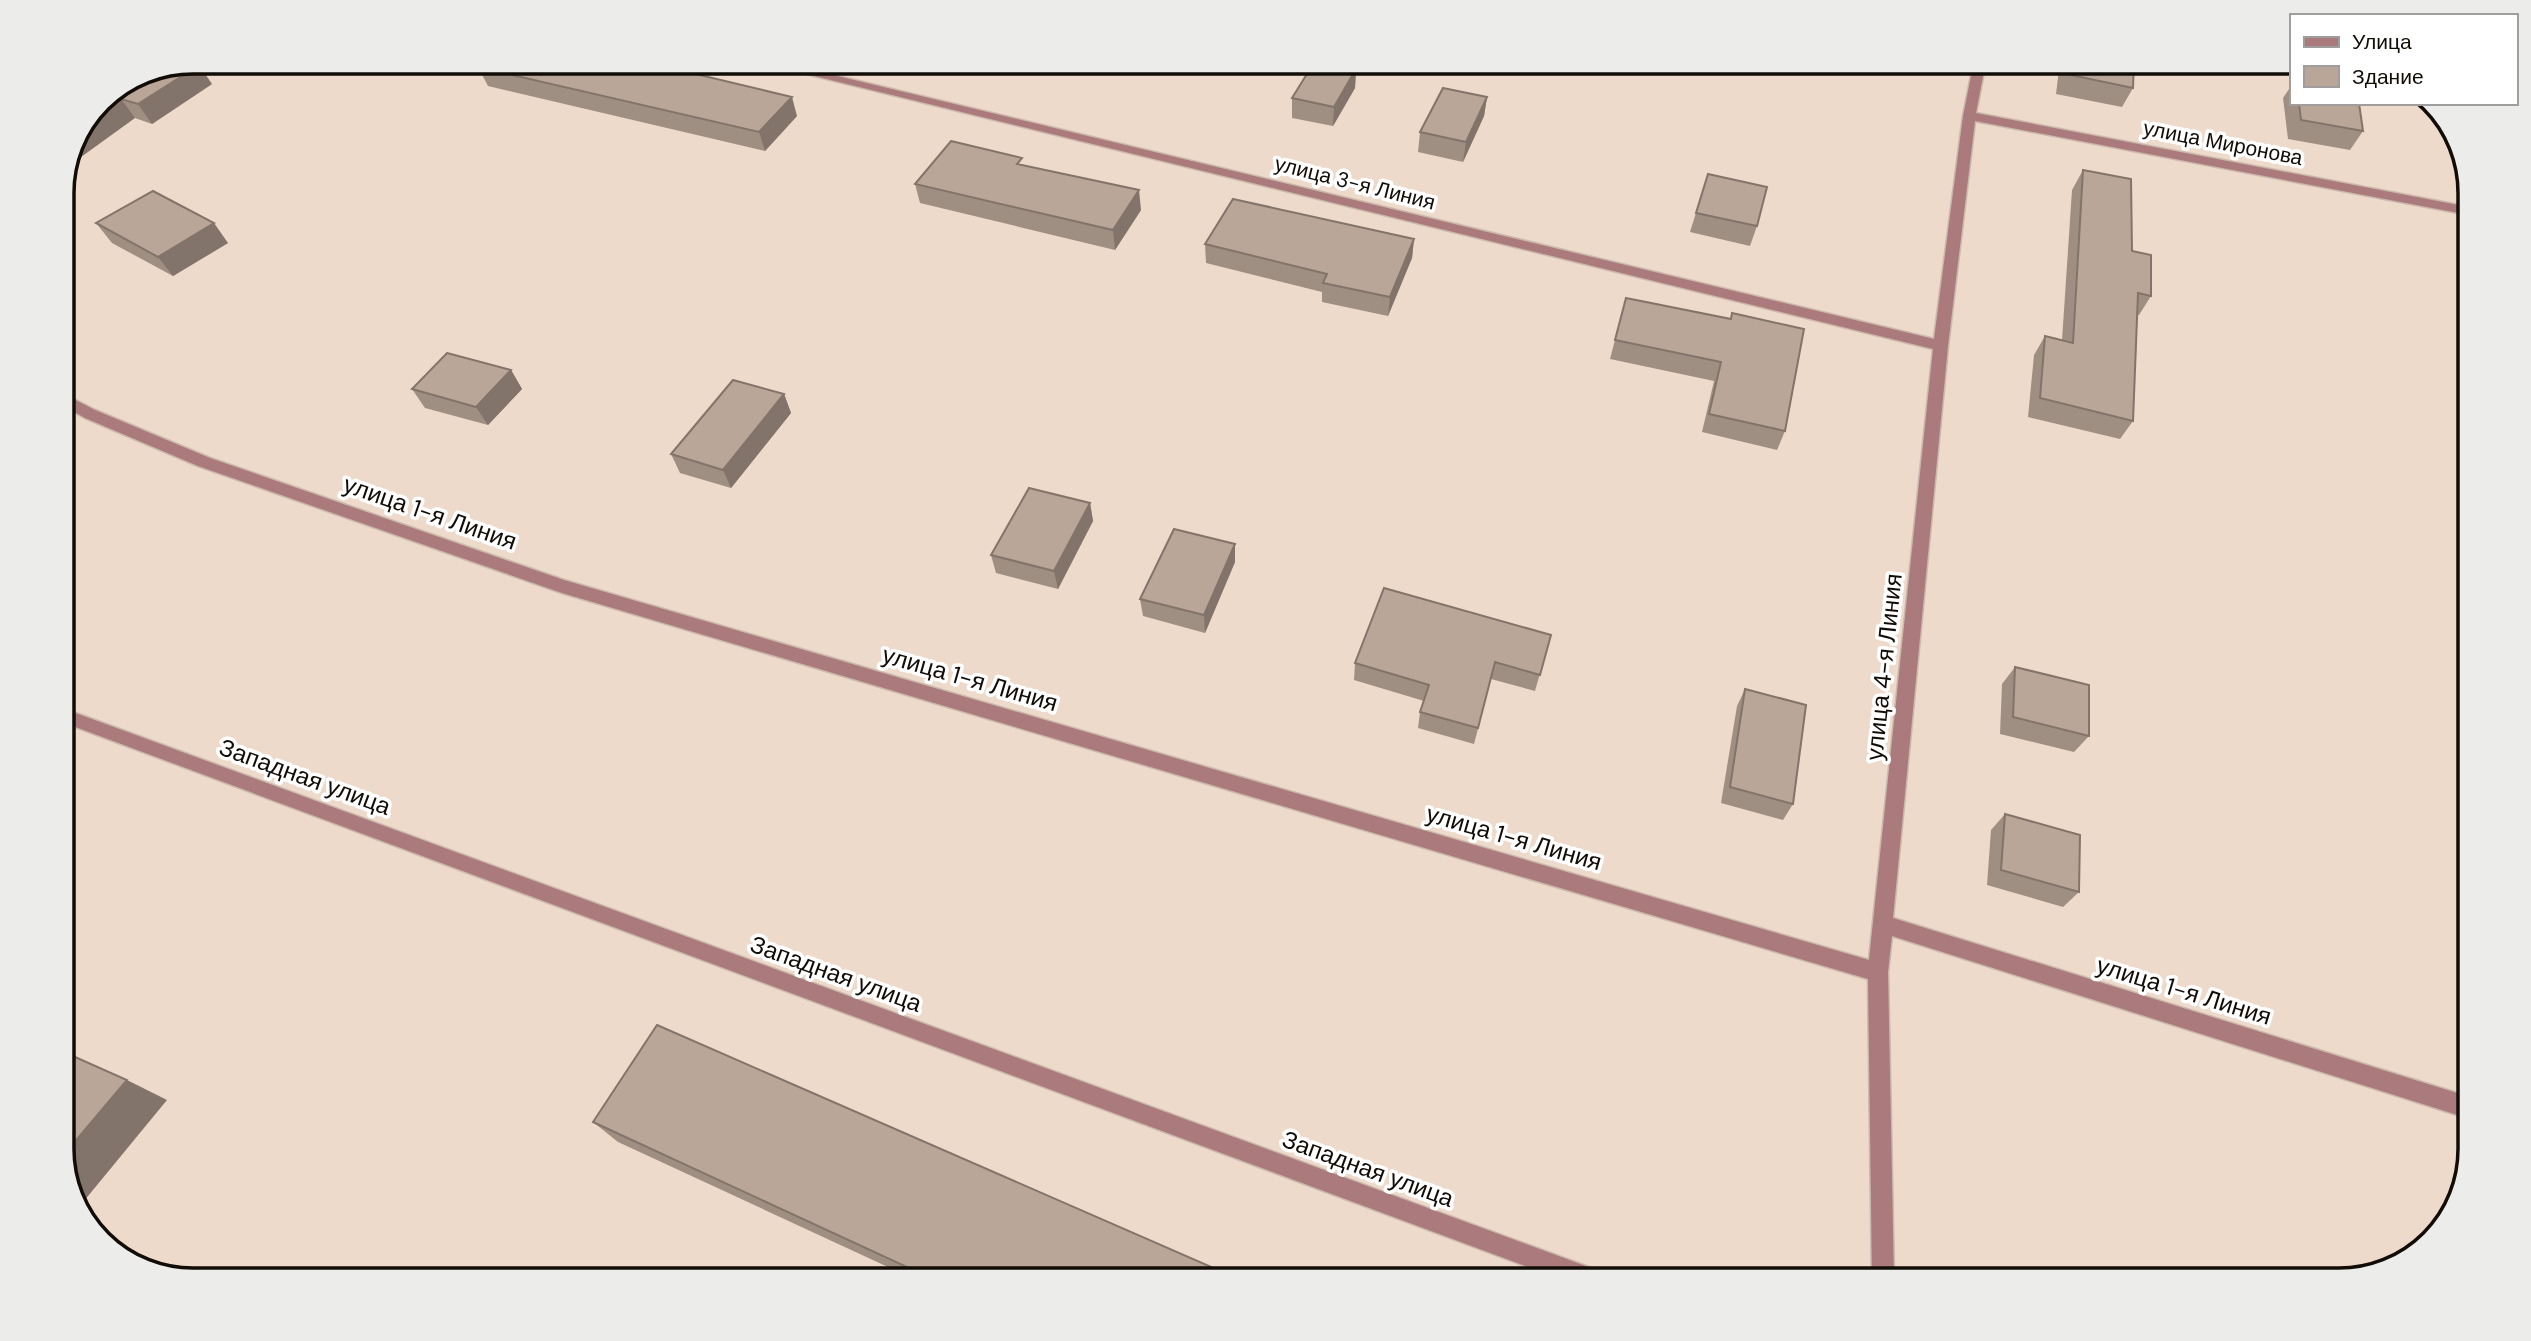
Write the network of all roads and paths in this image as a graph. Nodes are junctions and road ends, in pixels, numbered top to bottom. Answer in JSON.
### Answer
{"nodes":[{"id":1,"x":813,"y":74,"type":"edge"},
{"id":2,"x":1977,"y":74,"type":"edge"},
{"id":3,"x":1969,"y":116,"type":"junction"},
{"id":4,"x":2457,"y":209,"type":"edge"},
{"id":5,"x":1941,"y":346,"type":"junction"},
{"id":6,"x":74,"y":405,"type":"edge"},
{"id":7,"x":74,"y":719,"type":"edge"},
{"id":8,"x":1883,"y":923,"type":"junction"},
{"id":9,"x":1878,"y":972,"type":"junction"},
{"id":10,"x":2458,"y":1104,"type":"edge"},
{"id":11,"x":1561,"y":1268,"type":"edge"},
{"id":12,"x":1883,"y":1268,"type":"edge"}],
"edges":[{"from":1,"to":5,"type":"street","name":"улица 3-я Линия"},
{"from":2,"to":3,"type":"street","name":"улица 4-я Линия"},
{"from":3,"to":4,"type":"street","name":"улица Миронова"},
{"from":3,"to":5,"type":"street","name":"улица 4-я Линия"},
{"from":5,"to":8,"type":"street","name":"улица 4-я Линия"},
{"from":6,"to":9,"type":"street","name":"улица 1-я Линия"},
{"from":7,"to":11,"type":"street","name":"Западная улица"},
{"from":8,"to":9,"type":"street","name":"улица 4-я Линия"},
{"from":8,"to":10,"type":"street","name":"улица 1-я Линия"},
{"from":9,"to":12,"type":"street","name":"улица 4-я Линия"}]}
